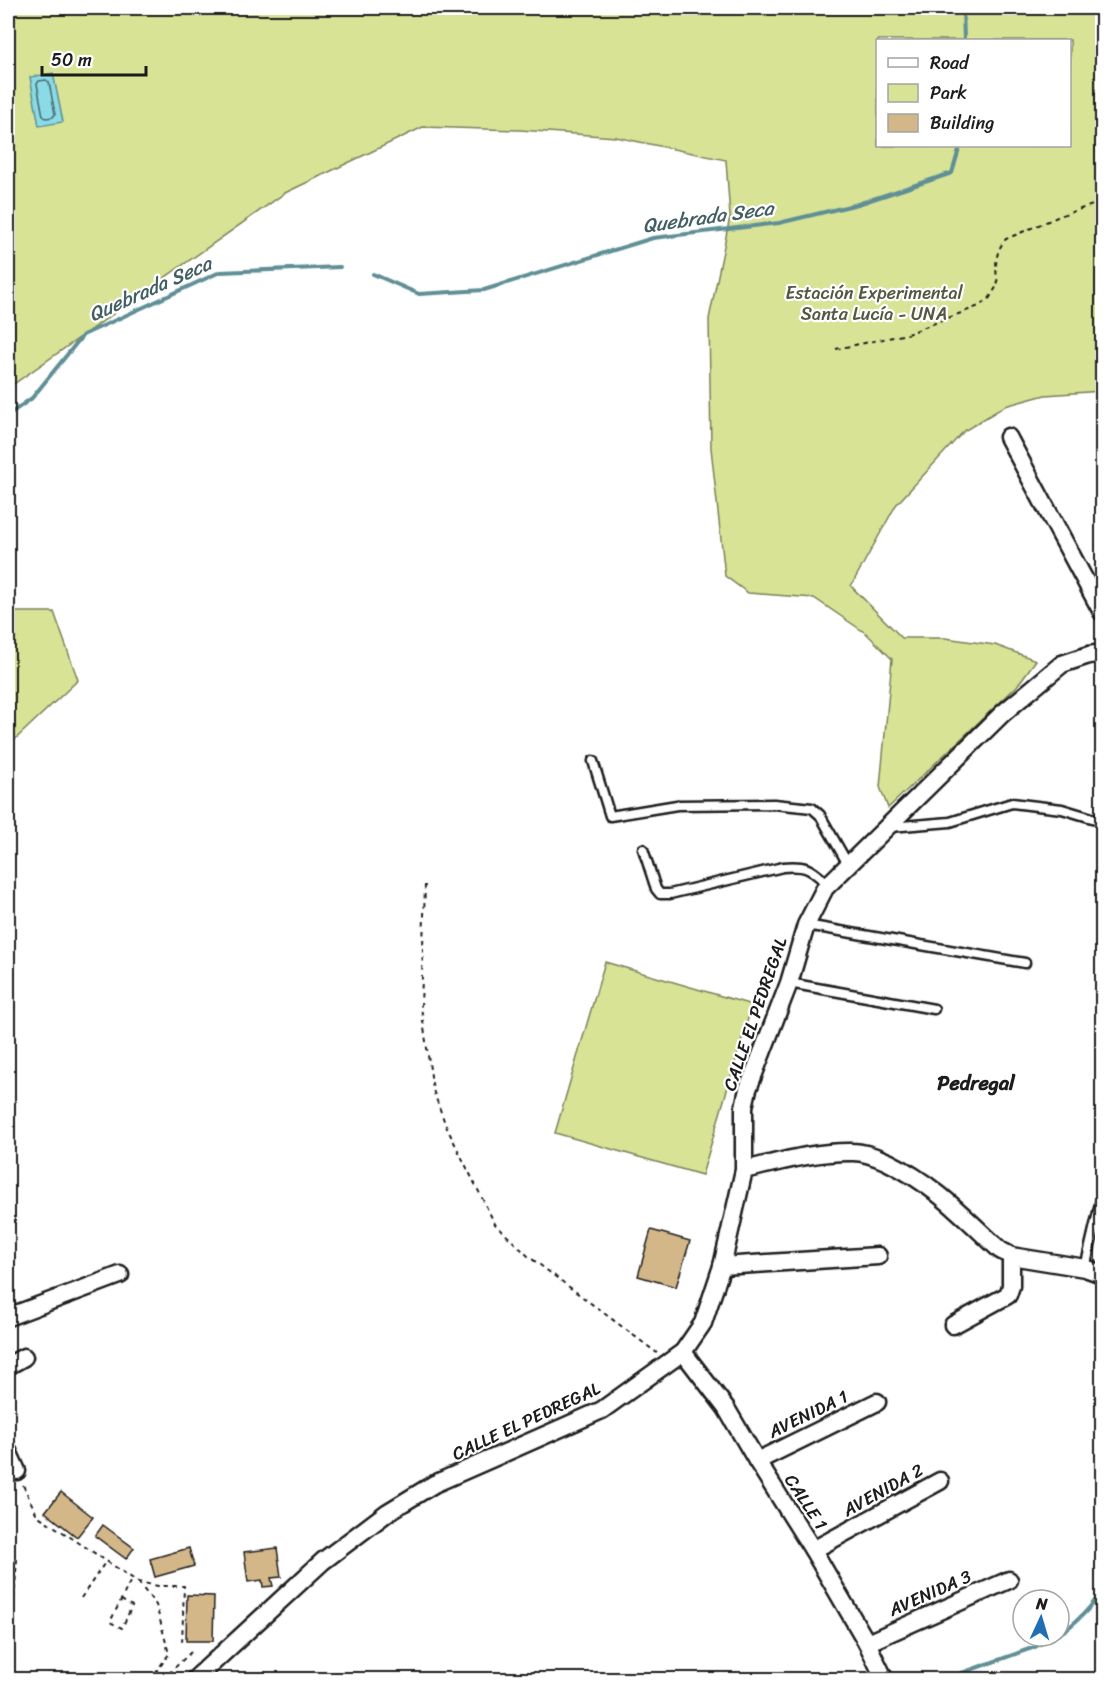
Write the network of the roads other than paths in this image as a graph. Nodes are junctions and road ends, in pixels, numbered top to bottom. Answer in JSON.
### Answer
{"nodes":[{"id":1,"x":1008,"y":437,"type":"dead end"},
{"id":2,"x":1102,"y":612,"type":"edge"},
{"id":3,"x":1102,"y":653,"type":"edge"},
{"id":4,"x":593,"y":761,"type":"dead end"},
{"id":5,"x":1102,"y":821,"type":"edge"},
{"id":6,"x":889,"y":827,"type":"junction"},
{"id":7,"x":643,"y":849,"type":"dead end"},
{"id":8,"x":849,"y":866,"type":"junction"},
{"id":9,"x":829,"y":885,"type":"junction"},
{"id":10,"x":806,"y":925,"type":"junction"},
{"id":11,"x":1024,"y":963,"type":"dead end"},
{"id":12,"x":789,"y":983,"type":"junction"},
{"id":13,"x":934,"y":1009,"type":"dead end"},
{"id":14,"x":744,"y":1170,"type":"junction"},
{"id":15,"x":1102,"y":1196,"type":"edge"},
{"id":16,"x":878,"y":1256,"type":"dead end"},
{"id":17,"x":1011,"y":1256,"type":"junction"},
{"id":18,"x":722,"y":1266,"type":"junction"},
{"id":19,"x":1085,"y":1268,"type":"junction"},
{"id":20,"x":1102,"y":1274,"type":"edge"},
{"id":21,"x":120,"y":1275,"type":"dead end"},
{"id":22,"x":8,"y":1317,"type":"edge"},
{"id":23,"x":954,"y":1325,"type":"dead end"},
{"id":24,"x":684,"y":1352,"type":"junction"},
{"id":25,"x":24,"y":1357,"type":"dead end"},
{"id":26,"x":8,"y":1366,"type":"edge"},
{"id":27,"x":877,"y":1402,"type":"dead end"},
{"id":28,"x":8,"y":1451,"type":"edge"},
{"id":29,"x":757,"y":1461,"type":"junction"},
{"id":30,"x":17,"y":1472,"type":"road end"},
{"id":31,"x":940,"y":1481,"type":"dead end"},
{"id":32,"x":813,"y":1550,"type":"junction"},
{"id":33,"x":1009,"y":1580,"type":"dead end"},
{"id":34,"x":867,"y":1643,"type":"junction"},
{"id":35,"x":200,"y":1678,"type":"edge"},
{"id":36,"x":885,"y":1680,"type":"edge"}],
"edges":[{"from":1,"to":2,"type":"street"},
{"from":3,"to":6,"type":"street","name":"CALLE EL PEDREGAL"},
{"from":4,"to":8,"type":"lane"},
{"from":5,"to":6,"type":"lane"},
{"from":6,"to":8,"type":"street","name":"CALLE EL PEDREGAL"},
{"from":7,"to":9,"type":"lane"},
{"from":8,"to":9,"type":"street","name":"CALLE EL PEDREGAL"},
{"from":9,"to":10,"type":"street","name":"CALLE EL PEDREGAL"},
{"from":10,"to":11,"type":"lane"},
{"from":10,"to":12,"type":"street","name":"CALLE EL PEDREGAL"},
{"from":12,"to":13,"type":"lane"},
{"from":12,"to":14,"type":"street","name":"CALLE EL PEDREGAL"},
{"from":14,"to":17,"type":"street"},
{"from":14,"to":18,"type":"street","name":"CALLE EL PEDREGAL"},
{"from":15,"to":19,"type":"lane"},
{"from":16,"to":18,"type":"street"},
{"from":17,"to":19,"type":"street"},
{"from":17,"to":23,"type":"street"},
{"from":18,"to":24,"type":"street","name":"CALLE EL PEDREGAL"},
{"from":19,"to":20,"type":"street"},
{"from":21,"to":22,"type":"street"},
{"from":24,"to":29,"type":"street","name":"CALLE 1"},
{"from":24,"to":35,"type":"street","name":"CALLE EL PEDREGAL"},
{"from":25,"to":26,"type":"street"},
{"from":27,"to":29,"type":"street","name":"AVENIDA 1"},
{"from":28,"to":30,"type":"street"},
{"from":29,"to":32,"type":"street","name":"CALLE 1"},
{"from":31,"to":32,"type":"street","name":"AVENIDA 2"},
{"from":32,"to":34,"type":"street","name":"CALLE 1"},
{"from":33,"to":34,"type":"street","name":"AVENIDA 3"},
{"from":34,"to":36,"type":"street","name":"CALLE 1"}]}
